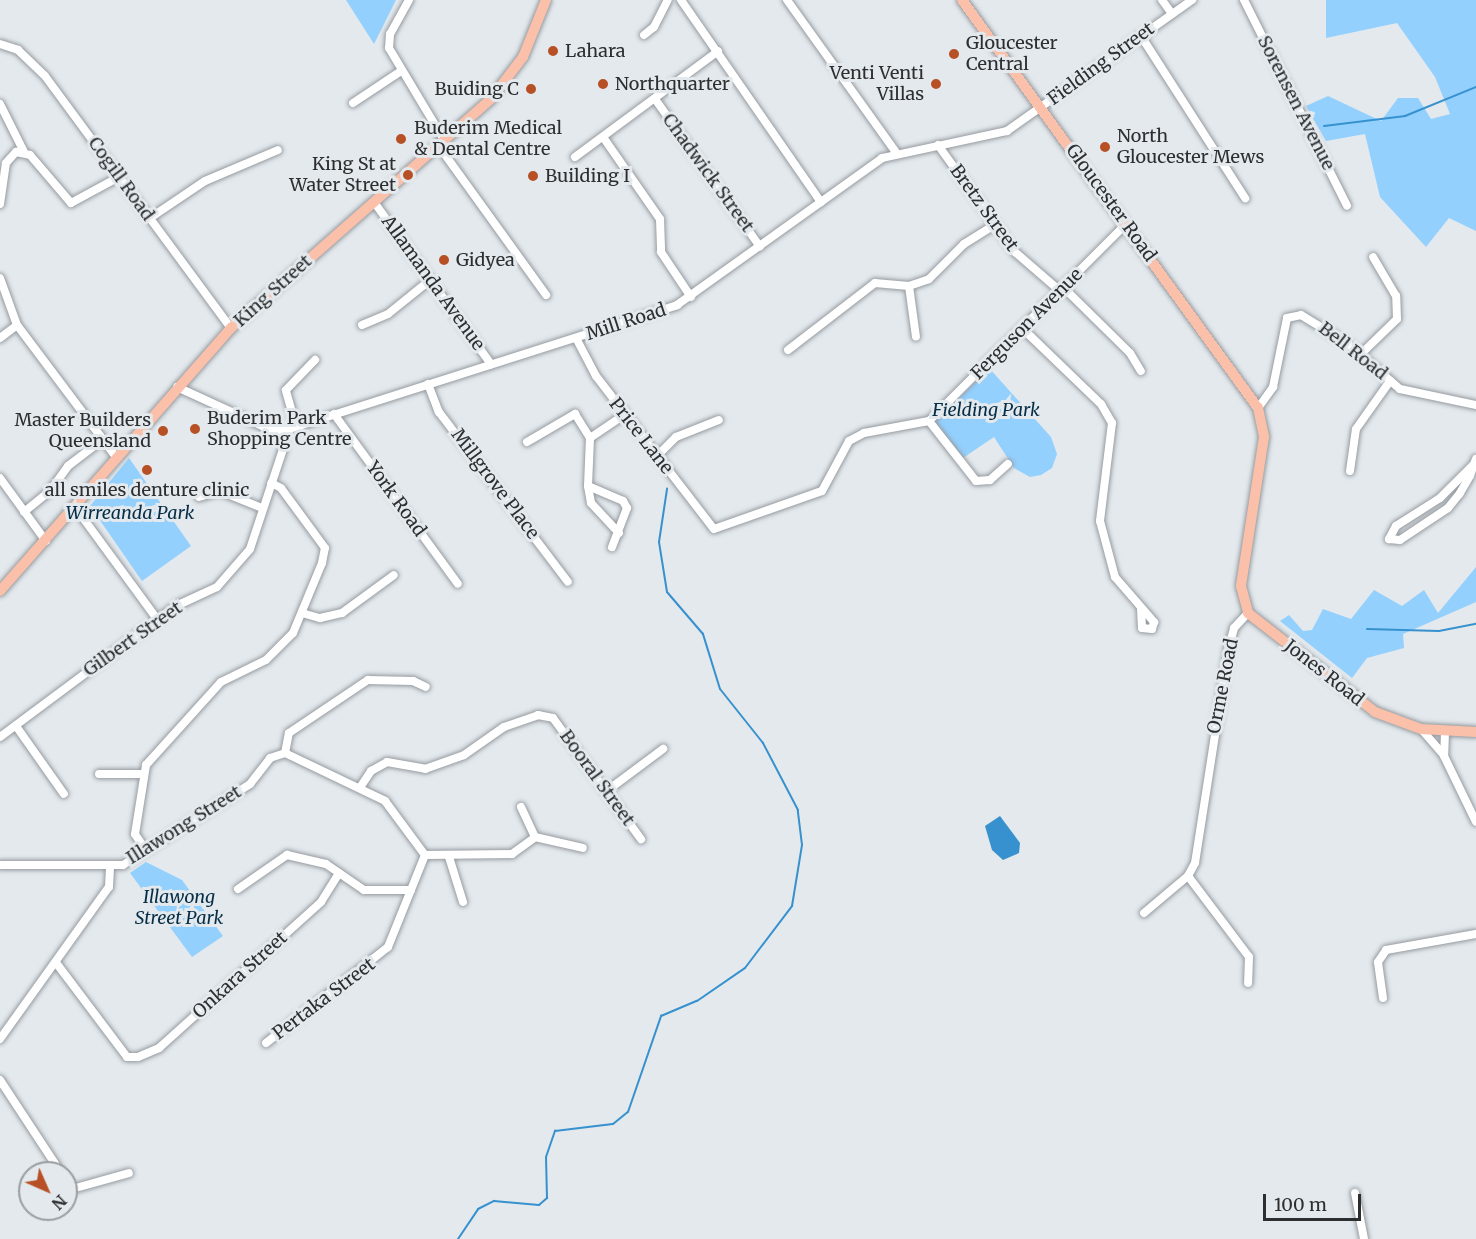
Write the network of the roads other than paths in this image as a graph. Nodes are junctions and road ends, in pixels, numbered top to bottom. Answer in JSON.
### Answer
{"nodes":[{"id":1,"x":409,"y":0,"type":"edge"},
{"id":2,"x":546,"y":0,"type":"edge"},
{"id":3,"x":668,"y":0,"type":"edge"},
{"id":4,"x":681,"y":0,"type":"edge"},
{"id":5,"x":787,"y":0,"type":"edge"},
{"id":6,"x":962,"y":0,"type":"edge"},
{"id":7,"x":1162,"y":0,"type":"edge"},
{"id":8,"x":1191,"y":0,"type":"edge"},
{"id":9,"x":1244,"y":0,"type":"edge"},
{"id":10,"x":1172,"y":14,"type":"junction"},
{"id":11,"x":644,"y":35,"type":"dead end"},
{"id":12,"x":1141,"y":36,"type":"junction"},
{"id":13,"x":0,"y":44,"type":"edge"},
{"id":14,"x":718,"y":51,"type":"junction"},
{"id":15,"x":401,"y":71,"type":"junction"},
{"id":16,"x":655,"y":99,"type":"junction"},
{"id":17,"x":353,"y":103,"type":"dead end"},
{"id":18,"x":0,"y":104,"type":"edge"},
{"id":19,"x":1041,"y":108,"type":"junction"},
{"id":20,"x":603,"y":137,"type":"junction"},
{"id":21,"x":441,"y":143,"type":"junction"},
{"id":22,"x":938,"y":145,"type":"junction"},
{"id":23,"x":278,"y":150,"type":"dead end"},
{"id":24,"x":24,"y":152,"type":"junction"},
{"id":25,"x":896,"y":152,"type":"junction"},
{"id":26,"x":574,"y":157,"type":"dead end"},
{"id":27,"x":119,"y":177,"type":"junction"},
{"id":28,"x":1245,"y":198,"type":"dead end"},
{"id":29,"x":374,"y":202,"type":"junction"},
{"id":30,"x":821,"y":202,"type":"junction"},
{"id":31,"x":0,"y":204,"type":"edge"},
{"id":32,"x":1347,"y":206,"type":"dead end"},
{"id":33,"x":150,"y":218,"type":"junction"},
{"id":34,"x":1126,"y":224,"type":"junction"},
{"id":35,"x":994,"y":225,"type":"junction"},
{"id":36,"x":760,"y":247,"type":"junction"},
{"id":37,"x":1373,"y":257,"type":"dead end"},
{"id":38,"x":0,"y":278,"type":"edge"},
{"id":39,"x":430,"y":280,"type":"junction"},
{"id":40,"x":909,"y":286,"type":"junction"},
{"id":41,"x":1061,"y":289,"type":"junction"},
{"id":42,"x":546,"y":295,"type":"dead end"},
{"id":43,"x":691,"y":297,"type":"junction"},
{"id":44,"x":17,"y":325,"type":"junction"},
{"id":45,"x":362,"y":325,"type":"dead end"},
{"id":46,"x":231,"y":328,"type":"junction"},
{"id":47,"x":1022,"y":328,"type":"junction"},
{"id":48,"x":916,"y":337,"type":"dead end"},
{"id":49,"x":0,"y":338,"type":"edge"},
{"id":50,"x":576,"y":338,"type":"junction"},
{"id":51,"x":788,"y":350,"type":"dead end"},
{"id":52,"x":1361,"y":354,"type":"junction"},
{"id":53,"x":315,"y":360,"type":"dead end"},
{"id":54,"x":491,"y":364,"type":"junction"},
{"id":55,"x":1141,"y":371,"type":"dead end"},
{"id":56,"x":1390,"y":381,"type":"junction"},
{"id":57,"x":428,"y":384,"type":"junction"},
{"id":58,"x":177,"y":387,"type":"junction"},
{"id":59,"x":1476,"y":405,"type":"edge"},
{"id":60,"x":1258,"y":408,"type":"junction"},
{"id":61,"x":334,"y":414,"type":"junction"},
{"id":62,"x":624,"y":415,"type":"junction"},
{"id":63,"x":719,"y":420,"type":"dead end"},
{"id":64,"x":929,"y":421,"type":"junction"},
{"id":65,"x":296,"y":426,"type":"junction"},
{"id":66,"x":283,"y":430,"type":"junction"},
{"id":67,"x":590,"y":438,"type":"junction"},
{"id":68,"x":102,"y":440,"type":"junction"},
{"id":69,"x":527,"y":442,"type":"dead end"},
{"id":70,"x":657,"y":456,"type":"junction"},
{"id":71,"x":117,"y":458,"type":"junction"},
{"id":72,"x":1475,"y":461,"type":"edge"},
{"id":73,"x":1008,"y":464,"type":"dead end"},
{"id":74,"x":1350,"y":471,"type":"dead end"},
{"id":75,"x":0,"y":478,"type":"edge"},
{"id":76,"x":271,"y":483,"type":"junction"},
{"id":77,"x":588,"y":486,"type":"junction"},
{"id":78,"x":198,"y":497,"type":"dead end"},
{"id":79,"x":75,"y":507,"type":"junction"},
{"id":80,"x":262,"y":508,"type":"junction"},
{"id":81,"x":24,"y":512,"type":"junction"},
{"id":82,"x":620,"y":533,"type":"junction"},
{"id":83,"x":46,"y":541,"type":"junction"},
{"id":84,"x":612,"y":547,"type":"dead end"},
{"id":85,"x":393,"y":575,"type":"dead end"},
{"id":86,"x":568,"y":582,"type":"dead end"},
{"id":87,"x":458,"y":584,"type":"dead end"},
{"id":88,"x":0,"y":591,"type":"edge"},
{"id":89,"x":1141,"y":610,"type":"dead end"},
{"id":90,"x":302,"y":613,"type":"junction"},
{"id":91,"x":1248,"y":613,"type":"junction"},
{"id":92,"x":157,"y":619,"type":"junction"},
{"id":93,"x":426,"y":687,"type":"dead end"},
{"id":94,"x":16,"y":726,"type":"junction"},
{"id":95,"x":1421,"y":729,"type":"junction"},
{"id":96,"x":1445,"y":732,"type":"junction"},
{"id":97,"x":1476,"y":732,"type":"edge"},
{"id":98,"x":0,"y":737,"type":"edge"},
{"id":99,"x":663,"y":749,"type":"dead end"},
{"id":100,"x":285,"y":753,"type":"junction"},
{"id":101,"x":1444,"y":756,"type":"junction"},
{"id":102,"x":99,"y":774,"type":"dead end"},
{"id":103,"x":144,"y":774,"type":"junction"},
{"id":104,"x":361,"y":786,"type":"junction"},
{"id":105,"x":608,"y":790,"type":"junction"},
{"id":106,"x":64,"y":794,"type":"dead end"},
{"id":107,"x":521,"y":807,"type":"dead end"},
{"id":108,"x":1476,"y":822,"type":"edge"},
{"id":109,"x":535,"y":837,"type":"junction"},
{"id":110,"x":641,"y":839,"type":"dead end"},
{"id":111,"x":583,"y":848,"type":"dead end"},
{"id":112,"x":146,"y":850,"type":"junction"},
{"id":113,"x":425,"y":855,"type":"junction"},
{"id":114,"x":450,"y":857,"type":"junction"},
{"id":115,"x":0,"y":866,"type":"edge"},
{"id":116,"x":110,"y":866,"type":"junction"},
{"id":117,"x":339,"y":873,"type":"junction"},
{"id":118,"x":1188,"y":876,"type":"junction"},
{"id":119,"x":238,"y":889,"type":"dead end"},
{"id":120,"x":411,"y":890,"type":"junction"},
{"id":121,"x":463,"y":902,"type":"dead end"},
{"id":122,"x":1144,"y":913,"type":"dead end"},
{"id":123,"x":1476,"y":934,"type":"edge"},
{"id":124,"x":57,"y":964,"type":"junction"},
{"id":125,"x":1248,"y":983,"type":"dead end"},
{"id":126,"x":1383,"y":998,"type":"dead end"},
{"id":127,"x":0,"y":1039,"type":"edge"},
{"id":128,"x":266,"y":1043,"type":"dead end"},
{"id":129,"x":0,"y":1080,"type":"edge"},
{"id":130,"x":53,"y":1161,"type":"edge"},
{"id":131,"x":129,"y":1173,"type":"dead end"},
{"id":132,"x":78,"y":1187,"type":"edge"},
{"id":133,"x":1355,"y":1193,"type":"dead end"},
{"id":134,"x":1364,"y":1239,"type":"edge"}],
"edges":[{"from":1,"to":15,"type":"street"},
{"from":2,"to":21,"type":"main road","name":"King Street"},
{"from":3,"to":11,"type":"street"},
{"from":4,"to":14,"type":"street"},
{"from":5,"to":25,"type":"street"},
{"from":6,"to":19,"type":"main road","name":"Gloucester Road"},
{"from":7,"to":10,"type":"street"},
{"from":8,"to":10,"type":"street","name":"Fielding Street"},
{"from":9,"to":32,"type":"street","name":"Sorensen Avenue"},
{"from":10,"to":12,"type":"street","name":"Fielding Street"},
{"from":12,"to":19,"type":"street","name":"Fielding Street"},
{"from":12,"to":28,"type":"street"},
{"from":13,"to":27,"type":"street","name":"Cogill Road"},
{"from":14,"to":16,"type":"street"},
{"from":14,"to":30,"type":"street"},
{"from":15,"to":17,"type":"street"},
{"from":15,"to":21,"type":"street"},
{"from":16,"to":20,"type":"street"},
{"from":16,"to":36,"type":"street","name":"Chadwick Street"},
{"from":18,"to":24,"type":"street"},
{"from":19,"to":22,"type":"street","name":"Mill Road"},
{"from":19,"to":34,"type":"main road","name":"Gloucester Road"},
{"from":20,"to":26,"type":"street"},
{"from":20,"to":43,"type":"street"},
{"from":21,"to":29,"type":"main road","name":"King Street"},
{"from":21,"to":42,"type":"street"},
{"from":22,"to":25,"type":"street","name":"Mill Road"},
{"from":22,"to":35,"type":"street","name":"Bretz Street"},
{"from":23,"to":33,"type":"street"},
{"from":24,"to":27,"type":"street"},
{"from":24,"to":31,"type":"street"},
{"from":25,"to":30,"type":"street","name":"Mill Road"},
{"from":27,"to":33,"type":"street","name":"Cogill Road"},
{"from":29,"to":39,"type":"street","name":"Allamanda Avenue"},
{"from":29,"to":46,"type":"main road","name":"King Street"},
{"from":30,"to":36,"type":"street","name":"Mill Road"},
{"from":33,"to":46,"type":"street","name":"Cogill Road"},
{"from":34,"to":41,"type":"street","name":"Ferguson Avenue"},
{"from":34,"to":60,"type":"main road","name":"Gloucester Road"},
{"from":35,"to":40,"type":"street"},
{"from":35,"to":41,"type":"street","name":"Bretz Street"},
{"from":36,"to":43,"type":"street","name":"Mill Road"},
{"from":37,"to":52,"type":"street"},
{"from":38,"to":44,"type":"street"},
{"from":39,"to":45,"type":"street"},
{"from":39,"to":54,"type":"street","name":"Allamanda Avenue"},
{"from":40,"to":48,"type":"street"},
{"from":40,"to":51,"type":"street"},
{"from":41,"to":47,"type":"street","name":"Ferguson Avenue"},
{"from":41,"to":55,"type":"street","name":"Bretz Street"},
{"from":43,"to":50,"type":"street","name":"Mill Road"},
{"from":44,"to":49,"type":"street"},
{"from":44,"to":68,"type":"street"},
{"from":46,"to":58,"type":"main road","name":"King Street"},
{"from":47,"to":64,"type":"street","name":"Ferguson Avenue"},
{"from":47,"to":89,"type":"street"},
{"from":50,"to":54,"type":"street","name":"Mill Road"},
{"from":50,"to":62,"type":"street","name":"Price Lane"},
{"from":52,"to":56,"type":"street","name":"Bell Road"},
{"from":52,"to":60,"type":"street","name":"Bell Road"},
{"from":53,"to":65,"type":"street"},
{"from":54,"to":57,"type":"street","name":"Mill Road"},
{"from":56,"to":59,"type":"street","name":"Bell Road"},
{"from":56,"to":74,"type":"street"},
{"from":57,"to":61,"type":"street","name":"Mill Road"},
{"from":57,"to":86,"type":"street","name":"Millgrove Place"},
{"from":58,"to":66,"type":"street"},
{"from":58,"to":71,"type":"main road","name":"King Street"},
{"from":60,"to":91,"type":"main road"},
{"from":61,"to":65,"type":"street","name":"Mill Road"},
{"from":61,"to":87,"type":"street","name":"York Road"},
{"from":62,"to":67,"type":"street"},
{"from":62,"to":70,"type":"street","name":"Price Lane"},
{"from":63,"to":70,"type":"street"},
{"from":64,"to":70,"type":"street","name":"Price Lane"},
{"from":64,"to":73,"type":"street"},
{"from":65,"to":66,"type":"street","name":"Mill Road"},
{"from":66,"to":76,"type":"street","name":"Gilbert Street"},
{"from":67,"to":69,"type":"street"},
{"from":67,"to":77,"type":"street"},
{"from":68,"to":71,"type":"street"},
{"from":68,"to":81,"type":"street"},
{"from":71,"to":79,"type":"main road","name":"King Street"},
{"from":72,"to":72,"type":"street"},
{"from":75,"to":81,"type":"street"},
{"from":76,"to":80,"type":"street","name":"Gilbert Street"},
{"from":76,"to":90,"type":"street"},
{"from":77,"to":82,"type":"street"},
{"from":77,"to":82,"type":"street"},
{"from":78,"to":80,"type":"street"},
{"from":79,"to":83,"type":"main road","name":"King Street"},
{"from":79,"to":92,"type":"street"},
{"from":80,"to":92,"type":"street","name":"Gilbert Street"},
{"from":81,"to":83,"type":"street"},
{"from":82,"to":84,"type":"street"},
{"from":83,"to":88,"type":"main road","name":"King Street"},
{"from":85,"to":90,"type":"street"},
{"from":90,"to":103,"type":"street"},
{"from":91,"to":95,"type":"main road","name":"Jones Road"},
{"from":91,"to":118,"type":"street","name":"Orme Road"},
{"from":92,"to":94,"type":"street","name":"Gilbert Street"},
{"from":93,"to":100,"type":"street","name":"Illawong Street"},
{"from":94,"to":98,"type":"street","name":"Gilbert Street"},
{"from":94,"to":106,"type":"street"},
{"from":95,"to":96,"type":"main road","name":"Jones Road"},
{"from":95,"to":101,"type":"street"},
{"from":96,"to":97,"type":"main road","name":"Jones Road"},
{"from":96,"to":101,"type":"street"},
{"from":99,"to":105,"type":"street"},
{"from":100,"to":104,"type":"street"},
{"from":100,"to":112,"type":"street","name":"Illawong Street"},
{"from":101,"to":108,"type":"street"},
{"from":102,"to":103,"type":"street"},
{"from":103,"to":112,"type":"street"},
{"from":104,"to":105,"type":"street","name":"Booral Street"},
{"from":104,"to":113,"type":"street"},
{"from":105,"to":110,"type":"street","name":"Booral Street"},
{"from":107,"to":109,"type":"street"},
{"from":109,"to":111,"type":"street"},
{"from":109,"to":114,"type":"street"},
{"from":112,"to":116,"type":"street","name":"Illawong Street"},
{"from":113,"to":114,"type":"street"},
{"from":113,"to":120,"type":"street","name":"Pertaka Street"},
{"from":114,"to":121,"type":"street"},
{"from":115,"to":116,"type":"street"},
{"from":116,"to":124,"type":"street"},
{"from":117,"to":119,"type":"street"},
{"from":117,"to":120,"type":"street"},
{"from":117,"to":124,"type":"street","name":"Onkara Street"},
{"from":118,"to":122,"type":"street"},
{"from":118,"to":125,"type":"street"},
{"from":120,"to":128,"type":"street","name":"Pertaka Street"},
{"from":123,"to":126,"type":"street"},
{"from":124,"to":127,"type":"street"},
{"from":129,"to":130,"type":"street"},
{"from":131,"to":132,"type":"street"},
{"from":133,"to":134,"type":"street"}]}
